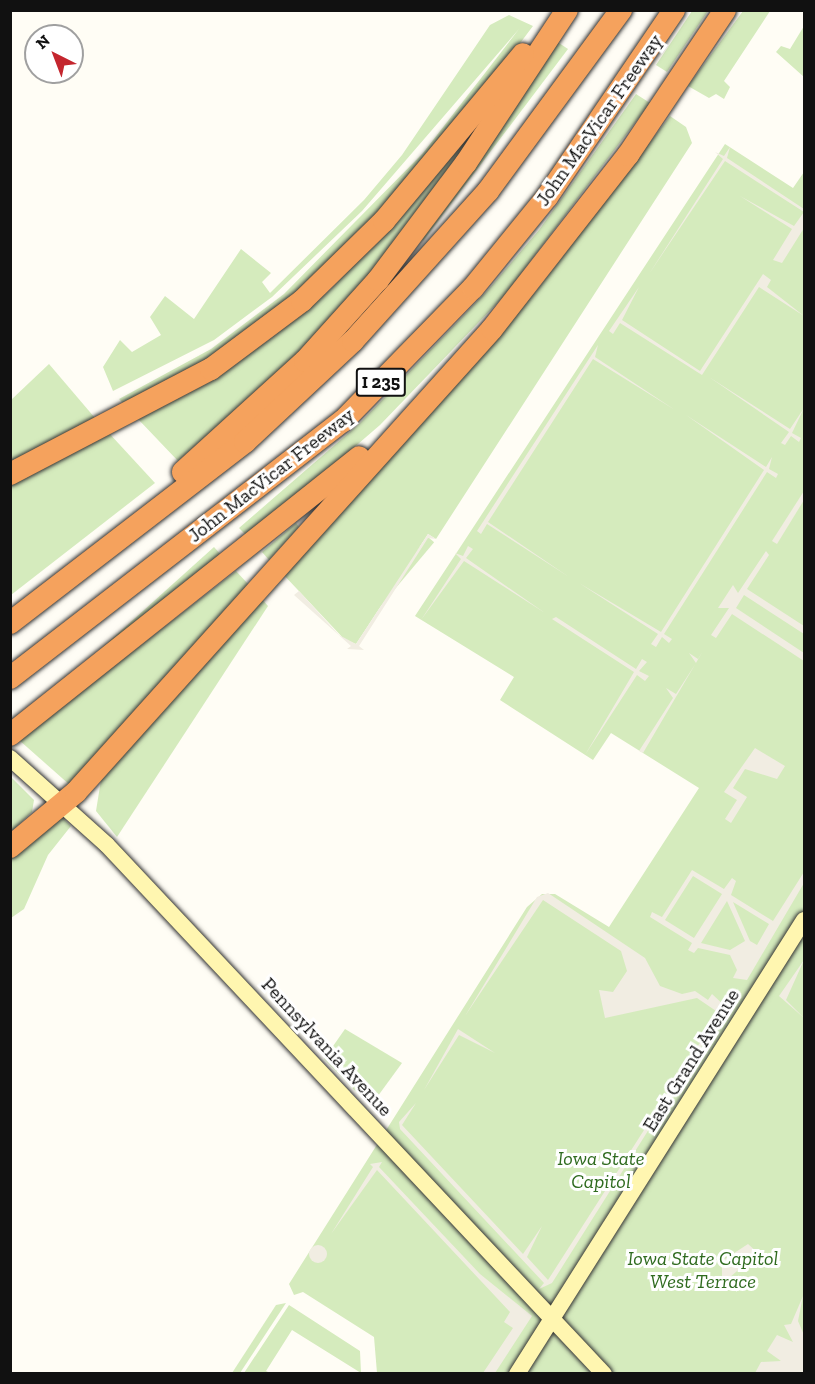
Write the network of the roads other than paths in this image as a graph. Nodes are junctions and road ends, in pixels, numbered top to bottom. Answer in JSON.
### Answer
{"nodes":[{"id":1,"x":557,"y":10,"type":"edge"},
{"id":2,"x":567,"y":10,"type":"edge"},
{"id":3,"x":621,"y":10,"type":"edge"},
{"id":4,"x":674,"y":10,"type":"edge"},
{"id":5,"x":723,"y":13,"type":"edge"},
{"id":6,"x":430,"y":394,"type":"junction"},
{"id":7,"x":10,"y":474,"type":"edge"},
{"id":8,"x":16,"y":619,"type":"edge"},
{"id":9,"x":10,"y":678,"type":"edge"},
{"id":10,"x":10,"y":735,"type":"edge"},
{"id":11,"x":10,"y":758,"type":"edge"},
{"id":12,"x":64,"y":803,"type":"junction"},
{"id":13,"x":10,"y":848,"type":"edge"},
{"id":14,"x":804,"y":920,"type":"edge"},
{"id":15,"x":553,"y":1317,"type":"junction"},
{"id":16,"x":517,"y":1374,"type":"edge"},
{"id":17,"x":604,"y":1374,"type":"edge"}],
"edges":[{"from":1,"to":7,"type":"highway"},
{"from":2,"to":8,"type":"highway"},
{"from":3,"to":8,"type":"highway","number":"I 235"},
{"from":4,"to":9,"type":"highway","name":"John MacVicar Freeway","number":"I 235"},
{"from":5,"to":6,"type":"highway"},
{"from":6,"to":10,"type":"highway"},
{"from":6,"to":12,"type":"highway"},
{"from":11,"to":12,"type":"main road","name":"Pennsylvania Avenue"},
{"from":12,"to":13,"type":"highway"},
{"from":12,"to":15,"type":"main road","name":"Pennsylvania Avenue"},
{"from":14,"to":15,"type":"main road","name":"East Grand Avenue"},
{"from":15,"to":16,"type":"main road","name":"East Grand Avenue"},
{"from":15,"to":17,"type":"main road","name":"Pennsylvania Avenue"}]}
